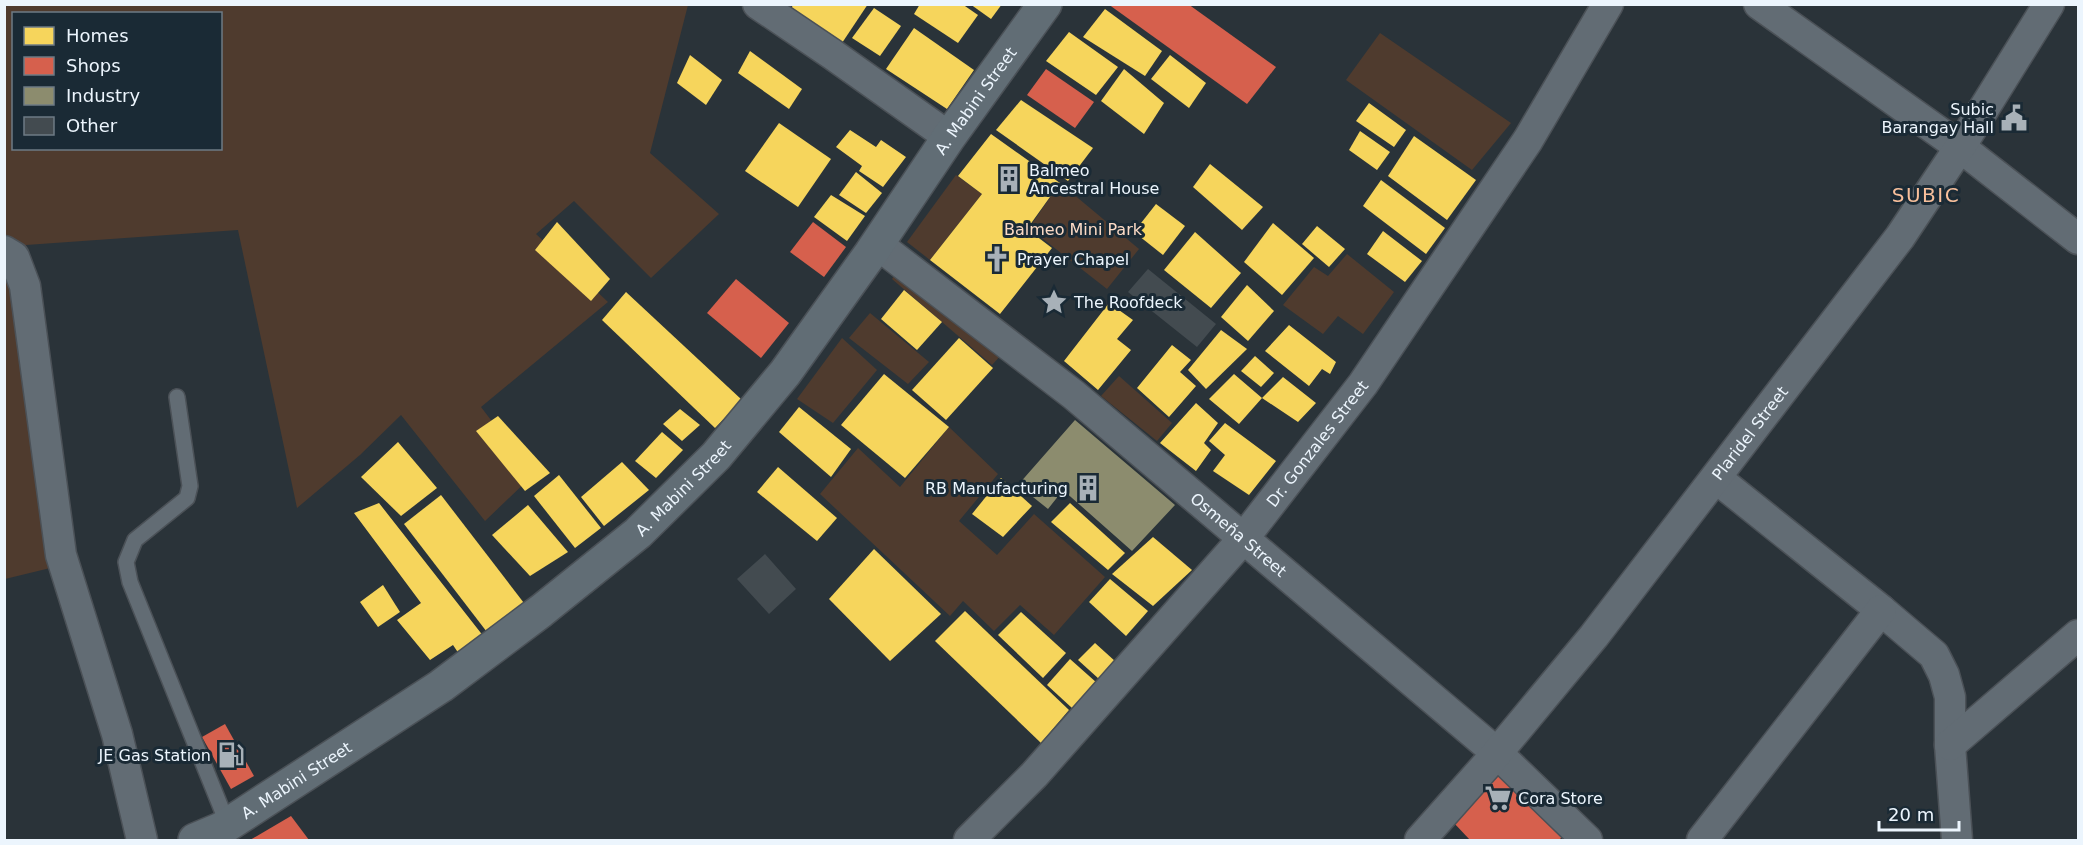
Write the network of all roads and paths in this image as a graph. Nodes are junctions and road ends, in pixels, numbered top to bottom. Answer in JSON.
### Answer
{"nodes":[{"id":1,"x":758,"y":4,"type":"edge"},
{"id":2,"x":1045,"y":4,"type":"edge"},
{"id":3,"x":1608,"y":4,"type":"edge"},
{"id":4,"x":1759,"y":4,"type":"edge"},
{"id":5,"x":2049,"y":4,"type":"edge"},
{"id":6,"x":949,"y":137,"type":"junction"},
{"id":7,"x":1960,"y":147,"type":"junction"},
{"id":8,"x":2079,"y":239,"type":"edge"},
{"id":9,"x":877,"y":244,"type":"junction"},
{"id":10,"x":4,"y":251,"type":"edge"},
{"id":11,"x":177,"y":397,"type":"dead end"},
{"id":12,"x":1716,"y":477,"type":"junction"},
{"id":13,"x":1243,"y":539,"type":"junction"},
{"id":14,"x":1881,"y":610,"type":"junction"},
{"id":15,"x":2079,"y":635,"type":"edge"},
{"id":16,"x":1950,"y":745,"type":"junction"},
{"id":17,"x":1497,"y":753,"type":"junction"},
{"id":18,"x":228,"y":825,"type":"junction"},
{"id":19,"x":142,"y":840,"type":"edge"},
{"id":20,"x":195,"y":840,"type":"edge"},
{"id":21,"x":969,"y":840,"type":"edge"},
{"id":22,"x":1420,"y":840,"type":"edge"},
{"id":23,"x":1587,"y":840,"type":"edge"},
{"id":24,"x":1702,"y":840,"type":"edge"},
{"id":25,"x":1957,"y":840,"type":"edge"}],
"edges":[{"from":1,"to":6,"type":"street"},
{"from":2,"to":6,"type":"main road","name":"A. Mabini Street"},
{"from":3,"to":13,"type":"street","name":"Dr. Gonzales Street"},
{"from":4,"to":7,"type":"street"},
{"from":5,"to":7,"type":"street","name":"Plaridel Street"},
{"from":6,"to":9,"type":"main road","name":"A. Mabini Street"},
{"from":7,"to":8,"type":"street"},
{"from":7,"to":12,"type":"street","name":"Plaridel Street"},
{"from":9,"to":13,"type":"street","name":"Osmeña Street"},
{"from":9,"to":18,"type":"main road","name":"A. Mabini Street"},
{"from":10,"to":19,"type":"street"},
{"from":11,"to":18,"type":"lane"},
{"from":12,"to":14,"type":"street"},
{"from":12,"to":17,"type":"street","name":"Plaridel Street"},
{"from":13,"to":17,"type":"street","name":"Osmeña Street"},
{"from":13,"to":21,"type":"street","name":"Dr. Gonzales Street"},
{"from":14,"to":16,"type":"street"},
{"from":14,"to":24,"type":"street"},
{"from":15,"to":16,"type":"street"},
{"from":16,"to":25,"type":"street"},
{"from":17,"to":22,"type":"street","name":"Plaridel Street"},
{"from":17,"to":23,"type":"street","name":"Osmeña Street"},
{"from":18,"to":20,"type":"main road","name":"A. Mabini Street"}]}
